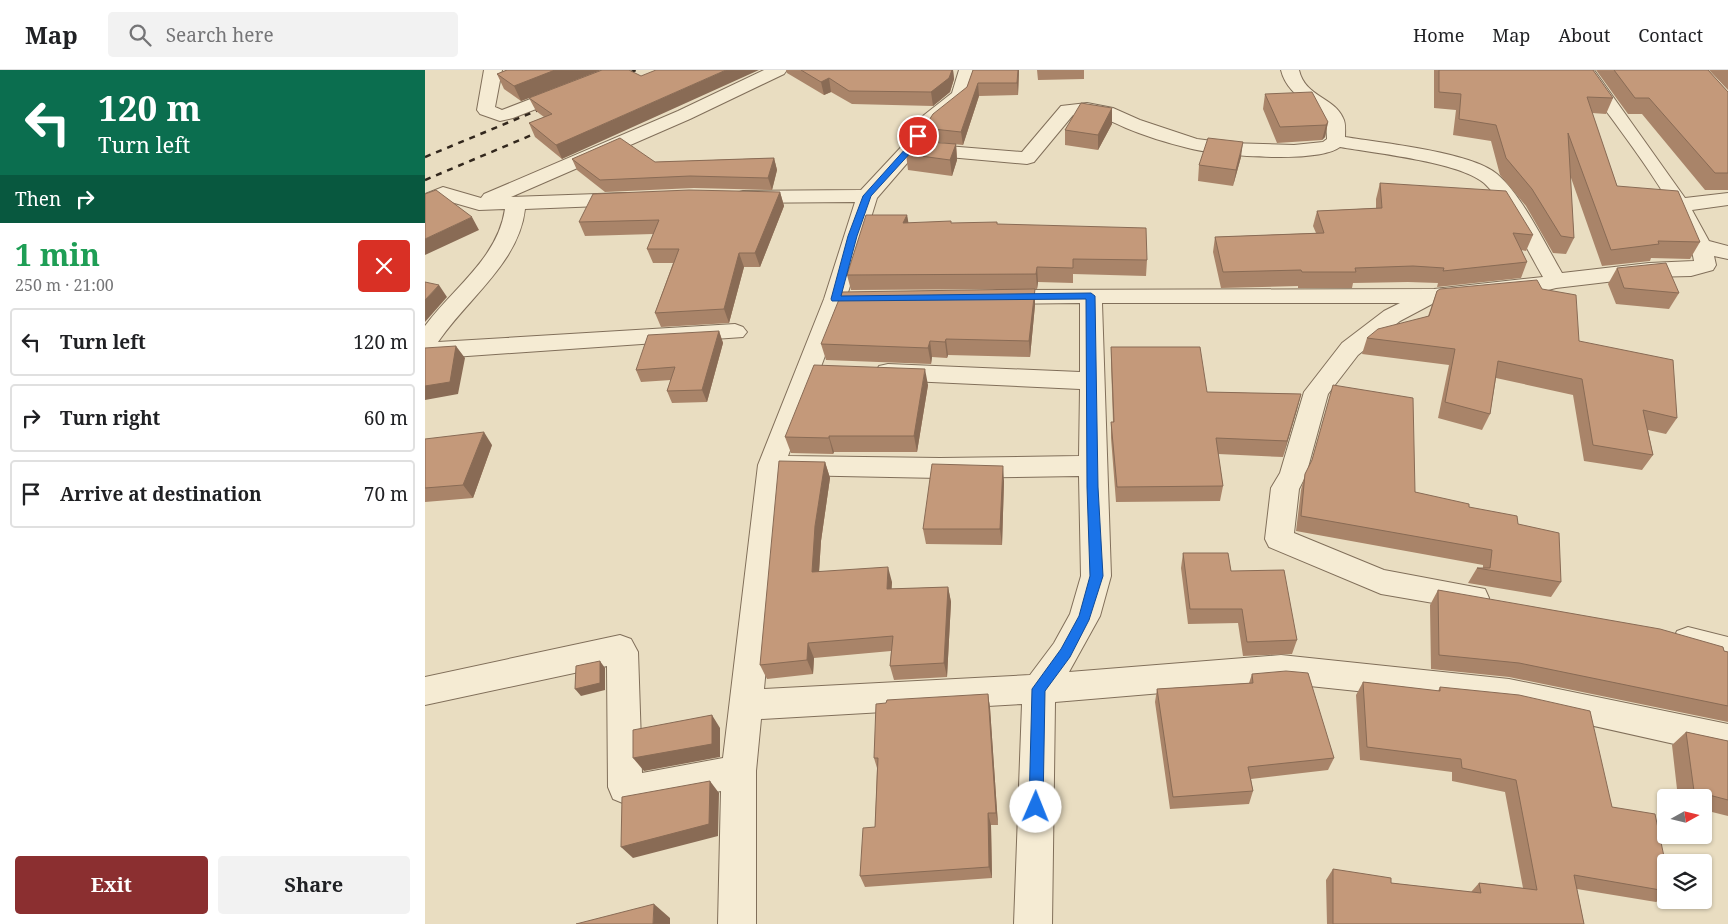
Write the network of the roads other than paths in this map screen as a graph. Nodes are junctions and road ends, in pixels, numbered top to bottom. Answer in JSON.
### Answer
{"nodes":[{"id":1,"x":493,"y":70,"type":"edge"},
{"id":2,"x":620,"y":70,"type":"edge"},
{"id":3,"x":778,"y":70,"type":"edge"},
{"id":4,"x":969,"y":70,"type":"edge"},
{"id":5,"x":1290,"y":70,"type":"edge"},
{"id":6,"x":1585,"y":70,"type":"edge"},
{"id":7,"x":1336,"y":141,"type":"junction"},
{"id":8,"x":910,"y":148,"type":"junction"},
{"id":9,"x":723,"y":196,"type":"edge"},
{"id":10,"x":867,"y":196,"type":"junction"},
{"id":11,"x":654,"y":198,"type":"edge"},
{"id":12,"x":1728,"y":199,"type":"edge"},
{"id":13,"x":425,"y":201,"type":"edge"},
{"id":14,"x":515,"y":202,"type":"junction"},
{"id":15,"x":479,"y":204,"type":"junction"},
{"id":16,"x":1680,"y":205,"type":"junction"},
{"id":17,"x":1699,"y":244,"type":"junction"},
{"id":18,"x":1728,"y":253,"type":"edge"},
{"id":19,"x":1556,"y":281,"type":"junction"},
{"id":20,"x":1091,"y":296,"type":"junction"},
{"id":21,"x":1434,"y":296,"type":"junction"},
{"id":22,"x":973,"y":297,"type":"edge"},
{"id":23,"x":735,"y":332,"type":"dead end"},
{"id":24,"x":425,"y":343,"type":"edge"},
{"id":25,"x":425,"y":350,"type":"edge"},
{"id":26,"x":807,"y":370,"type":"junction"},
{"id":27,"x":836,"y":371,"type":"edge"},
{"id":28,"x":865,"y":371,"type":"edge"},
{"id":29,"x":1093,"y":381,"type":"junction"},
{"id":30,"x":771,"y":465,"type":"junction"},
{"id":31,"x":1094,"y":466,"type":"junction"},
{"id":32,"x":1505,"y":604,"type":"edge"},
{"id":33,"x":1666,"y":634,"type":"edge"},
{"id":34,"x":1728,"y":651,"type":"edge"},
{"id":35,"x":1039,"y":689,"type":"junction"},
{"id":36,"x":425,"y":691,"type":"edge"},
{"id":37,"x":745,"y":706,"type":"junction"},
{"id":38,"x":1728,"y":740,"type":"edge"},
{"id":39,"x":739,"y":771,"type":"junction"},
{"id":40,"x":737,"y":924,"type":"edge"},
{"id":41,"x":1033,"y":924,"type":"edge"}],
"edges":[{"from":1,"to":2,"type":"street"},
{"from":3,"to":15,"type":"street"},
{"from":4,"to":8,"type":"street"},
{"from":5,"to":7,"type":"street"},
{"from":6,"to":16,"type":"street"},
{"from":7,"to":8,"type":"street"},
{"from":7,"to":19,"type":"street"},
{"from":8,"to":10,"type":"street"},
{"from":9,"to":10,"type":"street"},
{"from":10,"to":26,"type":"street"},
{"from":11,"to":14,"type":"street"},
{"from":12,"to":16,"type":"street"},
{"from":13,"to":15,"type":"street"},
{"from":14,"to":15,"type":"street"},
{"from":14,"to":24,"type":"street"},
{"from":16,"to":17,"type":"street"},
{"from":17,"to":18,"type":"street"},
{"from":17,"to":19,"type":"street"},
{"from":19,"to":21,"type":"street"},
{"from":20,"to":21,"type":"street"},
{"from":20,"to":22,"type":"street"},
{"from":20,"to":29,"type":"street"},
{"from":21,"to":32,"type":"street"},
{"from":23,"to":25,"type":"street"},
{"from":26,"to":27,"type":"street"},
{"from":26,"to":30,"type":"street"},
{"from":28,"to":29,"type":"street"},
{"from":29,"to":31,"type":"street"},
{"from":30,"to":31,"type":"street"},
{"from":30,"to":37,"type":"street"},
{"from":31,"to":35,"type":"street"},
{"from":33,"to":34,"type":"street"},
{"from":35,"to":37,"type":"street"},
{"from":35,"to":38,"type":"street"},
{"from":35,"to":41,"type":"street"},
{"from":36,"to":39,"type":"street"},
{"from":37,"to":39,"type":"street"},
{"from":39,"to":40,"type":"street"}]}
